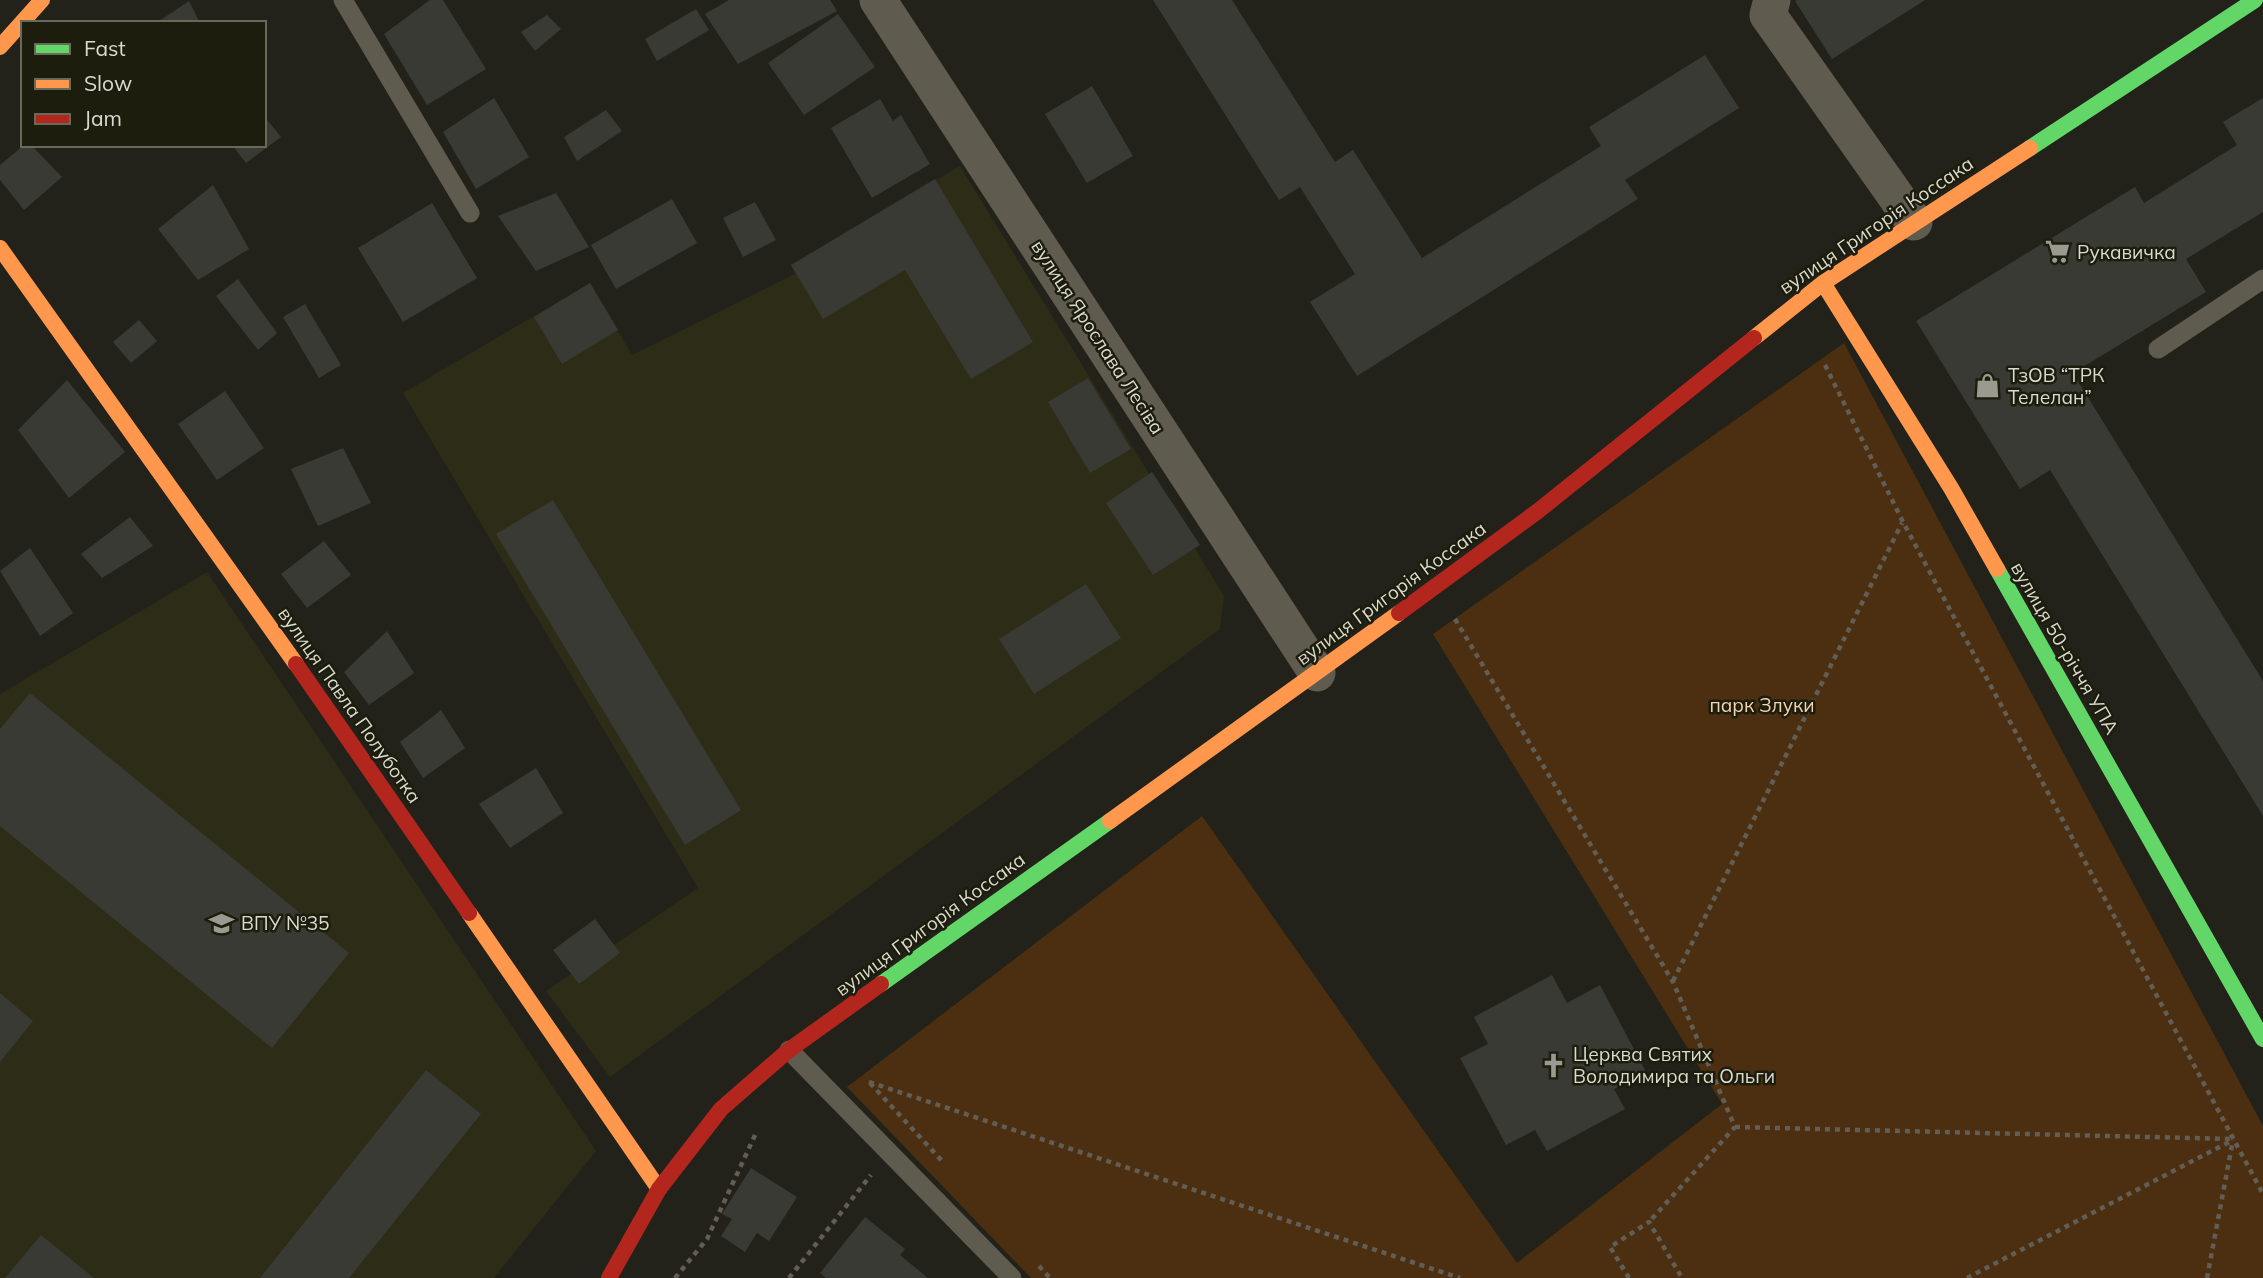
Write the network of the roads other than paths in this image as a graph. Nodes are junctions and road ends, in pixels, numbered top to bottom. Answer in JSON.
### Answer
{"nodes":[{"id":1,"x":42,"y":0,"type":"edge"},
{"id":2,"x":343,"y":0,"type":"edge"},
{"id":3,"x":878,"y":0,"type":"edge"},
{"id":4,"x":1772,"y":0,"type":"edge"},
{"id":5,"x":2255,"y":0,"type":"edge"},
{"id":6,"x":23,"y":21,"type":"edge"},
{"id":7,"x":21,"y":24,"type":"edge"},
{"id":8,"x":0,"y":47,"type":"edge"},
{"id":9,"x":470,"y":213,"type":"dead end"},
{"id":10,"x":1914,"y":222,"type":"junction"},
{"id":11,"x":0,"y":248,"type":"edge"},
{"id":12,"x":2263,"y":279,"type":"edge"},
{"id":13,"x":1823,"y":282,"type":"junction"},
{"id":14,"x":2158,"y":349,"type":"dead end"},
{"id":15,"x":1317,"y":673,"type":"junction"},
{"id":16,"x":2263,"y":1039,"type":"edge"},
{"id":17,"x":789,"y":1050,"type":"junction"},
{"id":18,"x":659,"y":1189,"type":"junction"},
{"id":19,"x":608,"y":1278,"type":"edge"},
{"id":20,"x":1012,"y":1278,"type":"edge"}],
"edges":[{"from":1,"to":6,"type":"street"},
{"from":2,"to":9,"type":"lane"},
{"from":3,"to":15,"type":"street","name":"вулиця Ярослава Лесіва"},
{"from":4,"to":10,"type":"street"},
{"from":5,"to":10,"type":"street","name":"вулиця Григорія Коссака"},
{"from":7,"to":8,"type":"street"},
{"from":10,"to":13,"type":"street","name":"вулиця Григорія Коссака"},
{"from":11,"to":18,"type":"street","name":"вулиця Павла Полуботка"},
{"from":12,"to":14,"type":"lane"},
{"from":13,"to":15,"type":"street","name":"вулиця Григорія Коссака"},
{"from":13,"to":16,"type":"street","name":"вулиця 50-річчя УПА"},
{"from":15,"to":17,"type":"street","name":"вулиця Григорія Коссака"},
{"from":17,"to":18,"type":"street","name":"вулиця Григорія Коссака"},
{"from":17,"to":20,"type":"lane"},
{"from":18,"to":19,"type":"street","name":"вулиця Григорія Коссака"}]}
